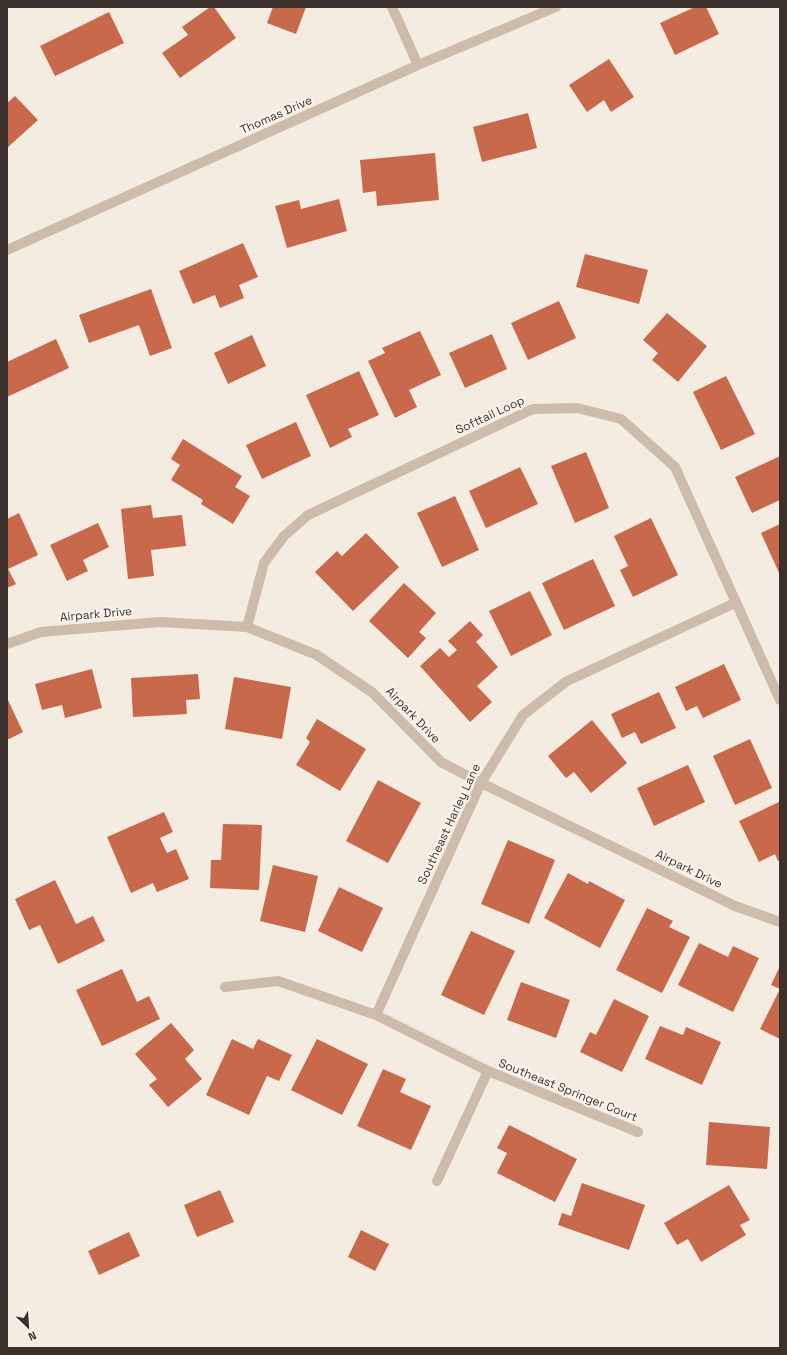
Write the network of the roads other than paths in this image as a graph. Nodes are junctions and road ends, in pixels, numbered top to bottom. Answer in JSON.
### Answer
{"nodes":[{"id":1,"x":392,"y":7,"type":"edge"},
{"id":2,"x":556,"y":7,"type":"edge"},
{"id":3,"x":418,"y":65,"type":"junction"},
{"id":4,"x":7,"y":250,"type":"edge"},
{"id":5,"x":735,"y":603,"type":"junction"},
{"id":6,"x":247,"y":627,"type":"junction"},
{"id":7,"x":7,"y":644,"type":"edge"},
{"id":8,"x":780,"y":700,"type":"edge"},
{"id":9,"x":481,"y":783,"type":"junction"},
{"id":10,"x":780,"y":922,"type":"edge"},
{"id":11,"x":225,"y":987,"type":"dead end"},
{"id":12,"x":376,"y":1015,"type":"junction"},
{"id":13,"x":488,"y":1071,"type":"junction"},
{"id":14,"x":638,"y":1132,"type":"dead end"},
{"id":15,"x":437,"y":1181,"type":"dead end"}],
"edges":[{"from":1,"to":3,"type":"street"},
{"from":2,"to":3,"type":"street","name":"Thomas Drive"},
{"from":3,"to":4,"type":"street","name":"Thomas Drive"},
{"from":5,"to":6,"type":"street","name":"Softtail Loop"},
{"from":5,"to":8,"type":"street","name":"Softtail Loop"},
{"from":5,"to":9,"type":"street","name":"Southeast Harley Lane"},
{"from":6,"to":7,"type":"street","name":"Airpark Drive"},
{"from":6,"to":9,"type":"street","name":"Airpark Drive"},
{"from":9,"to":10,"type":"street","name":"Airpark Drive"},
{"from":9,"to":12,"type":"street","name":"Southeast Harley Lane"},
{"from":11,"to":12,"type":"street","name":"Southeast Springer Court"},
{"from":12,"to":13,"type":"street","name":"Southeast Springer Court"},
{"from":13,"to":14,"type":"street","name":"Southeast Springer Court"},
{"from":13,"to":15,"type":"street"}]}
